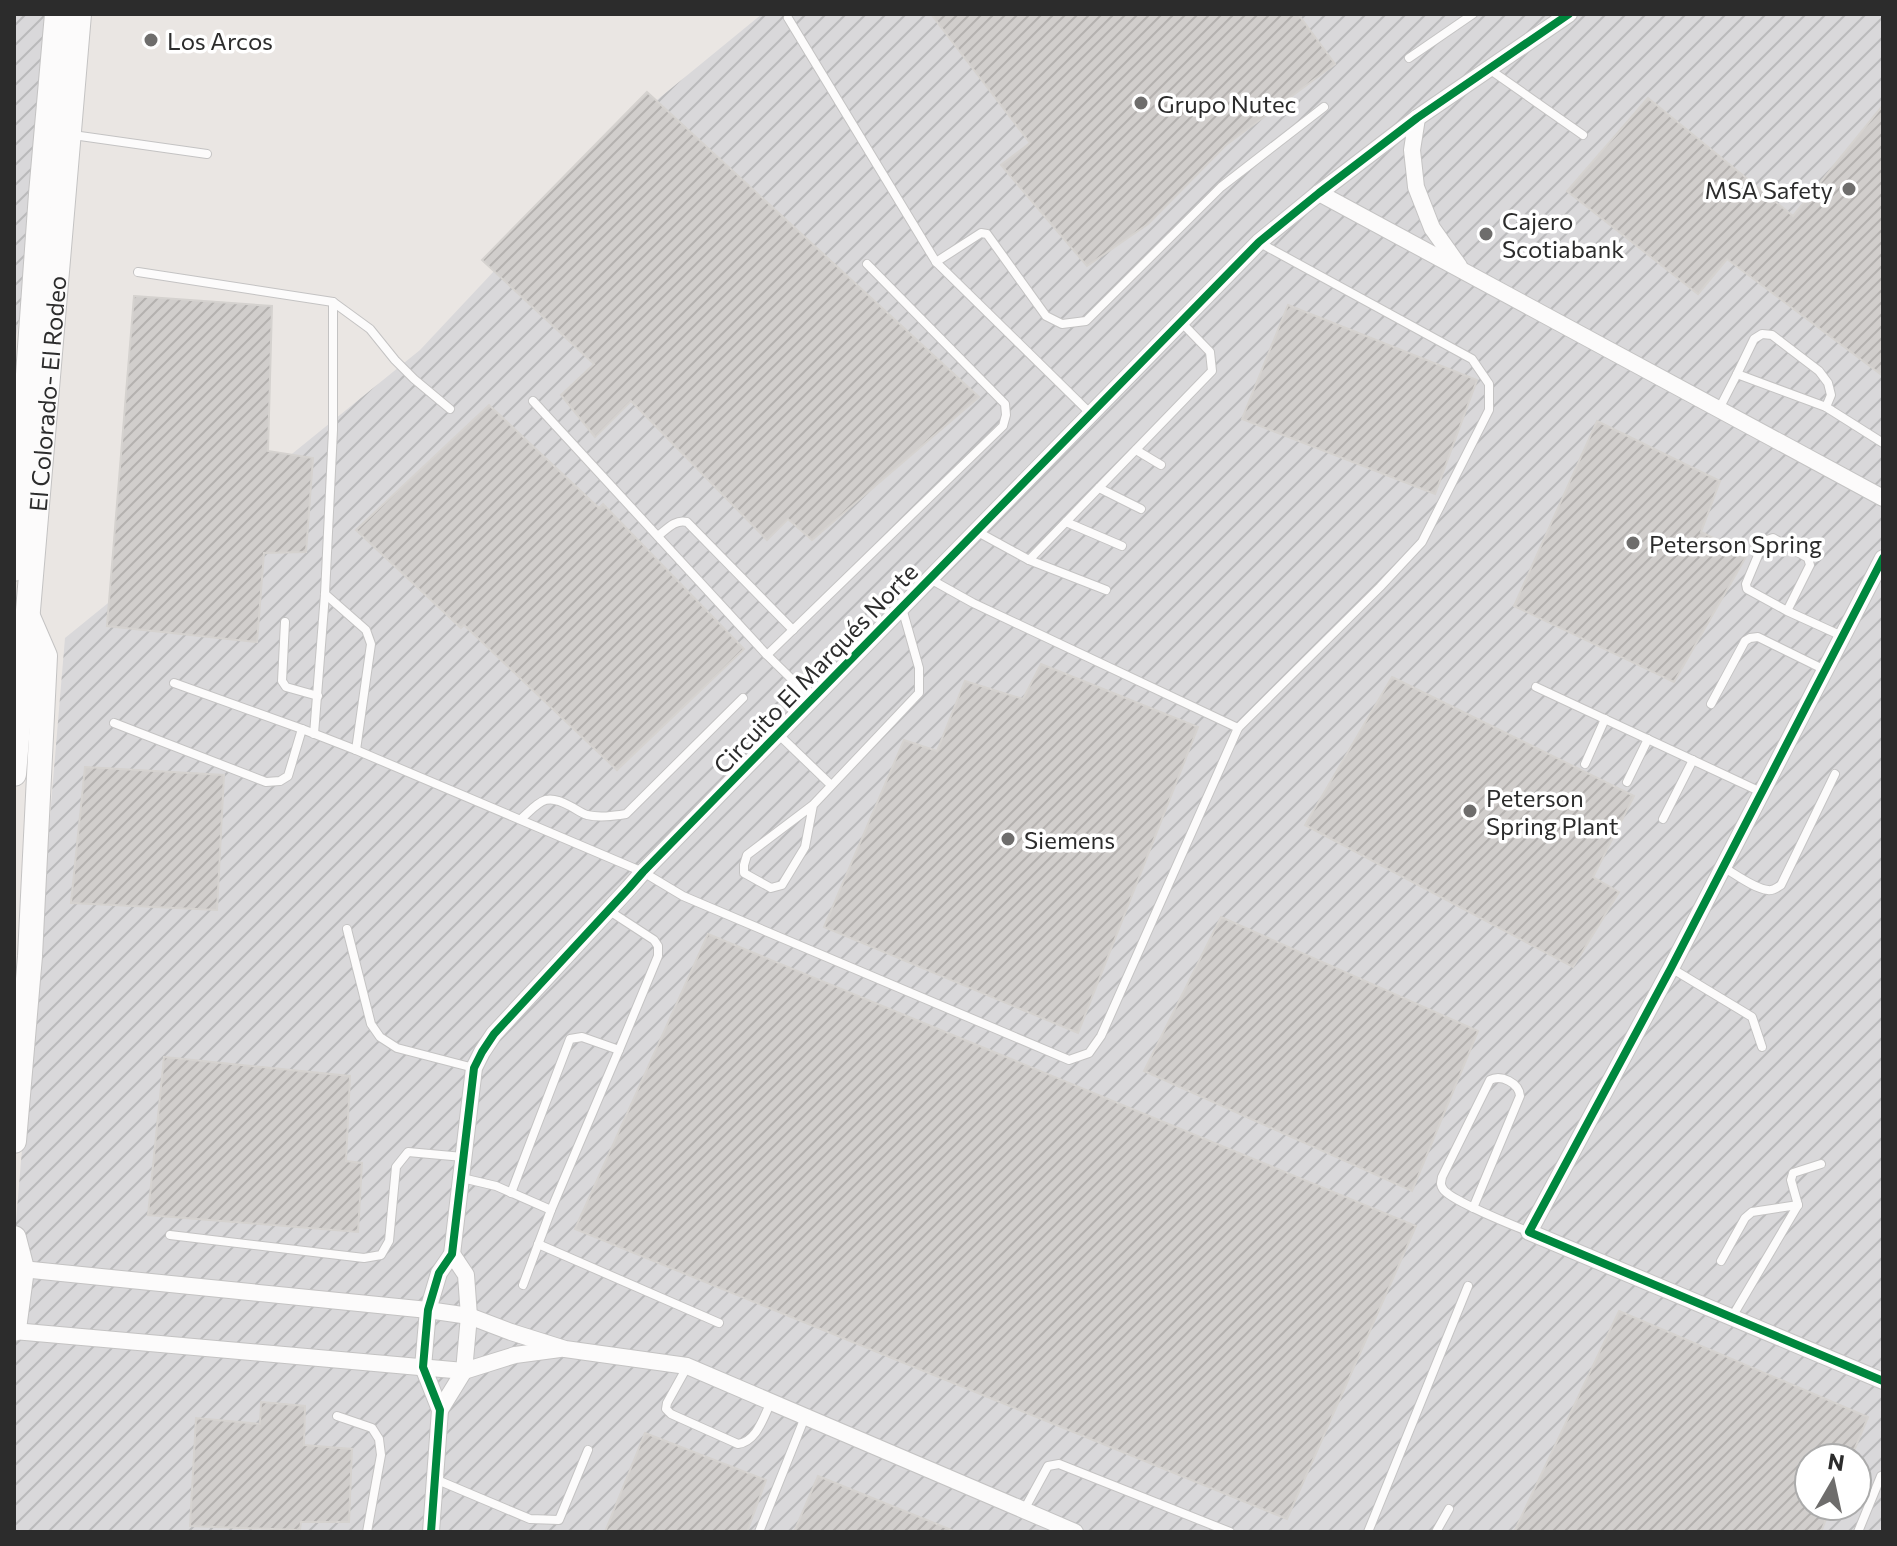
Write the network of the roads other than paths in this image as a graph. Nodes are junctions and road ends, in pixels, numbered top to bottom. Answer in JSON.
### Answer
{"nodes":[{"id":1,"x":57,"y":14,"type":"edge"},
{"id":2,"x":79,"y":14,"type":"edge"},
{"id":3,"x":1473,"y":14,"type":"edge"},
{"id":4,"x":1569,"y":14,"type":"edge"},
{"id":5,"x":788,"y":18,"type":"dead end"},
{"id":6,"x":1409,"y":58,"type":"dead end"},
{"id":7,"x":1489,"y":69,"type":"junction"},
{"id":8,"x":1324,"y":107,"type":"dead end"},
{"id":9,"x":1417,"y":118,"type":"junction"},
{"id":10,"x":69,"y":135,"type":"junction"},
{"id":11,"x":1583,"y":135,"type":"dead end"},
{"id":12,"x":207,"y":154,"type":"dead end"},
{"id":13,"x":1319,"y":193,"type":"junction"},
{"id":14,"x":41,"y":194,"type":"junction"},
{"id":15,"x":1259,"y":242,"type":"junction"},
{"id":16,"x":936,"y":262,"type":"junction"},
{"id":17,"x":867,"y":264,"type":"dead end"},
{"id":18,"x":1463,"y":271,"type":"junction"},
{"id":19,"x":138,"y":272,"type":"dead end"},
{"id":20,"x":333,"y":302,"type":"junction"},
{"id":21,"x":1181,"y":322,"type":"junction"},
{"id":22,"x":14,"y":350,"type":"edge"},
{"id":23,"x":1737,"y":374,"type":"junction"},
{"id":24,"x":533,"y":401,"type":"dead end"},
{"id":25,"x":1826,"y":407,"type":"junction"},
{"id":26,"x":450,"y":409,"type":"dead end"},
{"id":27,"x":1719,"y":409,"type":"junction"},
{"id":28,"x":1091,"y":414,"type":"junction"},
{"id":29,"x":1883,"y":443,"type":"edge"},
{"id":30,"x":1136,"y":450,"type":"junction"},
{"id":31,"x":1161,"y":465,"type":"dead end"},
{"id":32,"x":1099,"y":488,"type":"junction"},
{"id":33,"x":1883,"y":498,"type":"edge"},
{"id":34,"x":1141,"y":509,"type":"dead end"},
{"id":35,"x":1066,"y":522,"type":"junction"},
{"id":36,"x":976,"y":531,"type":"junction"},
{"id":37,"x":658,"y":536,"type":"junction"},
{"id":38,"x":1122,"y":546,"type":"dead end"},
{"id":39,"x":1883,"y":558,"type":"edge"},
{"id":40,"x":1029,"y":560,"type":"junction"},
{"id":41,"x":14,"y":569,"type":"edge"},
{"id":42,"x":930,"y":579,"type":"junction"},
{"id":43,"x":1106,"y":590,"type":"dead end"},
{"id":44,"x":325,"y":594,"type":"junction"},
{"id":45,"x":902,"y":608,"type":"junction"},
{"id":46,"x":1787,"y":611,"type":"junction"},
{"id":47,"x":27,"y":614,"type":"junction"},
{"id":48,"x":285,"y":622,"type":"dead end"},
{"id":49,"x":793,"y":630,"type":"junction"},
{"id":50,"x":1843,"y":636,"type":"junction"},
{"id":51,"x":767,"y":655,"type":"junction"},
{"id":52,"x":1825,"y":670,"type":"junction"},
{"id":53,"x":174,"y":683,"type":"dead end"},
{"id":54,"x":1536,"y":687,"type":"dead end"},
{"id":55,"x":318,"y":696,"type":"junction"},
{"id":56,"x":743,"y":698,"type":"dead end"},
{"id":57,"x":812,"y":699,"type":"junction"},
{"id":58,"x":1711,"y":704,"type":"dead end"},
{"id":59,"x":1605,"y":719,"type":"junction"},
{"id":60,"x":114,"y":723,"type":"dead end"},
{"id":61,"x":1238,"y":728,"type":"junction"},
{"id":62,"x":302,"y":729,"type":"junction"},
{"id":63,"x":314,"y":734,"type":"junction"},
{"id":64,"x":778,"y":734,"type":"junction"},
{"id":65,"x":1648,"y":739,"type":"junction"},
{"id":66,"x":356,"y":750,"type":"junction"},
{"id":67,"x":1693,"y":760,"type":"junction"},
{"id":68,"x":1585,"y":764,"type":"dead end"},
{"id":69,"x":14,"y":774,"type":"edge"},
{"id":70,"x":1835,"y":774,"type":"dead end"},
{"id":71,"x":1627,"y":782,"type":"dead end"},
{"id":72,"x":831,"y":785,"type":"junction"},
{"id":73,"x":1762,"y":792,"type":"junction"},
{"id":74,"x":813,"y":805,"type":"junction"},
{"id":75,"x":521,"y":819,"type":"junction"},
{"id":76,"x":1663,"y":819,"type":"dead end"},
{"id":77,"x":1723,"y":867,"type":"junction"},
{"id":78,"x":643,"y":872,"type":"junction"},
{"id":79,"x":608,"y":910,"type":"junction"},
{"id":80,"x":347,"y":929,"type":"dead end"},
{"id":81,"x":1671,"y":968,"type":"junction"},
{"id":82,"x":1762,"y":1047,"type":"dead end"},
{"id":83,"x":619,"y":1050,"type":"junction"},
{"id":84,"x":474,"y":1068,"type":"junction"},
{"id":85,"x":14,"y":1141,"type":"edge"},
{"id":86,"x":464,"y":1157,"type":"junction"},
{"id":87,"x":1821,"y":1164,"type":"dead end"},
{"id":88,"x":461,"y":1178,"type":"junction"},
{"id":89,"x":511,"y":1193,"type":"junction"},
{"id":90,"x":1798,"y":1205,"type":"junction"},
{"id":91,"x":1473,"y":1208,"type":"junction"},
{"id":92,"x":551,"y":1210,"type":"junction"},
{"id":93,"x":1529,"y":1232,"type":"junction"},
{"id":94,"x":170,"y":1235,"type":"dead end"},
{"id":95,"x":14,"y":1238,"type":"edge"},
{"id":96,"x":538,"y":1244,"type":"junction"},
{"id":97,"x":452,"y":1254,"type":"junction"},
{"id":98,"x":1721,"y":1261,"type":"dead end"},
{"id":99,"x":22,"y":1269,"type":"junction"},
{"id":100,"x":523,"y":1285,"type":"dead end"},
{"id":101,"x":1468,"y":1286,"type":"dead end"},
{"id":102,"x":428,"y":1310,"type":"junction"},
{"id":103,"x":469,"y":1316,"type":"junction"},
{"id":104,"x":1732,"y":1318,"type":"junction"},
{"id":105,"x":719,"y":1323,"type":"dead end"},
{"id":106,"x":14,"y":1330,"type":"edge"},
{"id":107,"x":565,"y":1349,"type":"junction"},
{"id":108,"x":687,"y":1366,"type":"junction"},
{"id":109,"x":423,"y":1367,"type":"junction"},
{"id":110,"x":464,"y":1371,"type":"junction"},
{"id":111,"x":1883,"y":1381,"type":"edge"},
{"id":112,"x":771,"y":1402,"type":"junction"},
{"id":113,"x":440,"y":1410,"type":"junction"},
{"id":114,"x":337,"y":1416,"type":"dead end"},
{"id":115,"x":805,"y":1417,"type":"junction"},
{"id":116,"x":588,"y":1450,"type":"dead end"},
{"id":117,"x":1883,"y":1475,"type":"edge"},
{"id":118,"x":435,"y":1479,"type":"junction"},
{"id":119,"x":1449,"y":1509,"type":"dead end"},
{"id":120,"x":1024,"y":1510,"type":"junction"},
{"id":121,"x":367,"y":1532,"type":"edge"},
{"id":122,"x":431,"y":1532,"type":"edge"},
{"id":123,"x":759,"y":1532,"type":"edge"},
{"id":124,"x":1075,"y":1532,"type":"edge"},
{"id":125,"x":1230,"y":1532,"type":"edge"},
{"id":126,"x":1368,"y":1532,"type":"edge"},
{"id":127,"x":1436,"y":1532,"type":"edge"},
{"id":128,"x":1858,"y":1532,"type":"edge"}],
"edges":[{"from":1,"to":14,"type":"main road","name":"El Colorado- El Rodeo"},
{"from":2,"to":10,"type":"main road","name":"El Colorado- El Rodeo"},
{"from":3,"to":6,"type":"lane"},
{"from":4,"to":7,"type":"street","name":"Circuito El Marqués Norte"},
{"from":5,"to":16,"type":"lane"},
{"from":7,"to":9,"type":"street","name":"Circuito El Marqués Norte"},
{"from":7,"to":11,"type":"lane"},
{"from":8,"to":16,"type":"lane"},
{"from":9,"to":13,"type":"street","name":"Circuito El Marqués Norte"},
{"from":9,"to":18,"type":"street"},
{"from":10,"to":12,"type":"lane"},
{"from":10,"to":47,"type":"main road","name":"El Colorado- El Rodeo"},
{"from":13,"to":15,"type":"street","name":"Circuito El Marqués Norte"},
{"from":13,"to":18,"type":"street"},
{"from":14,"to":22,"type":"main road"},
{"from":14,"to":41,"type":"main road","name":"El Colorado- El Rodeo"},
{"from":15,"to":21,"type":"street","name":"Circuito El Marqués Norte"},
{"from":15,"to":61,"type":"lane"},
{"from":16,"to":28,"type":"lane"},
{"from":17,"to":49,"type":"lane"},
{"from":18,"to":27,"type":"street"},
{"from":19,"to":20,"type":"lane"},
{"from":20,"to":26,"type":"lane"},
{"from":20,"to":44,"type":"lane"},
{"from":21,"to":28,"type":"street","name":"Circuito El Marqués Norte"},
{"from":21,"to":30,"type":"lane"},
{"from":23,"to":25,"type":"lane"},
{"from":23,"to":25,"type":"lane"},
{"from":23,"to":27,"type":"lane"},
{"from":24,"to":37,"type":"lane"},
{"from":25,"to":29,"type":"lane"},
{"from":27,"to":33,"type":"street"},
{"from":28,"to":36,"type":"street","name":"Circuito El Marqués Norte"},
{"from":30,"to":31,"type":"lane"},
{"from":30,"to":32,"type":"lane"},
{"from":32,"to":34,"type":"lane"},
{"from":32,"to":35,"type":"lane"},
{"from":35,"to":38,"type":"lane"},
{"from":35,"to":40,"type":"lane"},
{"from":36,"to":40,"type":"lane"},
{"from":36,"to":42,"type":"street","name":"Circuito El Marqués Norte"},
{"from":37,"to":49,"type":"lane"},
{"from":37,"to":51,"type":"lane"},
{"from":39,"to":50,"type":"street"},
{"from":40,"to":43,"type":"lane"},
{"from":42,"to":45,"type":"street","name":"Circuito El Marqués Norte"},
{"from":42,"to":61,"type":"lane"},
{"from":44,"to":55,"type":"lane"},
{"from":44,"to":66,"type":"lane"},
{"from":45,"to":57,"type":"street","name":"Circuito El Marqués Norte"},
{"from":45,"to":72,"type":"lane"},
{"from":46,"to":46,"type":"lane"},
{"from":46,"to":50,"type":"lane"},
{"from":47,"to":69,"type":"main road","name":"El Colorado- El Rodeo"},
{"from":47,"to":85,"type":"main road"},
{"from":48,"to":55,"type":"lane"},
{"from":49,"to":51,"type":"lane"},
{"from":50,"to":52,"type":"street"},
{"from":51,"to":57,"type":"lane"},
{"from":52,"to":58,"type":"lane"},
{"from":52,"to":73,"type":"street"},
{"from":53,"to":62,"type":"lane"},
{"from":54,"to":59,"type":"lane"},
{"from":55,"to":63,"type":"lane"},
{"from":56,"to":75,"type":"lane"},
{"from":57,"to":64,"type":"street","name":"Circuito El Marqués Norte"},
{"from":59,"to":65,"type":"lane"},
{"from":59,"to":68,"type":"lane"},
{"from":60,"to":62,"type":"lane"},
{"from":61,"to":78,"type":"lane"},
{"from":62,"to":63,"type":"lane"},
{"from":63,"to":66,"type":"lane"},
{"from":64,"to":72,"type":"lane"},
{"from":64,"to":78,"type":"street","name":"Circuito El Marqués Norte"},
{"from":65,"to":67,"type":"lane"},
{"from":65,"to":71,"type":"lane"},
{"from":66,"to":75,"type":"lane"},
{"from":67,"to":73,"type":"lane"},
{"from":67,"to":76,"type":"lane"},
{"from":70,"to":77,"type":"lane"},
{"from":72,"to":74,"type":"lane"},
{"from":73,"to":77,"type":"street"},
{"from":74,"to":74,"type":"lane"},
{"from":75,"to":78,"type":"lane"},
{"from":77,"to":81,"type":"street"},
{"from":78,"to":79,"type":"street","name":"Circuito El Marqués Norte"},
{"from":79,"to":83,"type":"lane"},
{"from":79,"to":84,"type":"street","name":"Circuito El Marqués Norte"},
{"from":80,"to":84,"type":"lane"},
{"from":81,"to":82,"type":"lane"},
{"from":81,"to":93,"type":"street"},
{"from":83,"to":89,"type":"lane"},
{"from":83,"to":92,"type":"lane"},
{"from":84,"to":86,"type":"street","name":"Circuito El Marqués Norte"},
{"from":86,"to":88,"type":"street","name":"Circuito El Marqués Norte"},
{"from":86,"to":94,"type":"lane"},
{"from":87,"to":90,"type":"lane"},
{"from":88,"to":89,"type":"lane"},
{"from":88,"to":97,"type":"street","name":"Circuito El Marqués Norte"},
{"from":89,"to":92,"type":"lane"},
{"from":90,"to":98,"type":"lane"},
{"from":90,"to":104,"type":"lane"},
{"from":91,"to":91,"type":"lane"},
{"from":91,"to":93,"type":"lane"},
{"from":92,"to":96,"type":"lane"},
{"from":93,"to":104,"type":"street"},
{"from":95,"to":99,"type":"main road"},
{"from":96,"to":100,"type":"lane"},
{"from":96,"to":105,"type":"lane"},
{"from":97,"to":102,"type":"street","name":"Circuito El Marqués Norte"},
{"from":97,"to":103,"type":"street","name":"Circuito El Marqués Norte"},
{"from":99,"to":102,"type":"street"},
{"from":99,"to":106,"type":"main road"},
{"from":101,"to":126,"type":"lane"},
{"from":102,"to":103,"type":"street"},
{"from":102,"to":109,"type":"street","name":"Circuito El Marqués Norte"},
{"from":103,"to":107,"type":"street"},
{"from":103,"to":110,"type":"street","name":"Circuito El Marqués Norte"},
{"from":104,"to":111,"type":"street"},
{"from":106,"to":109,"type":"street"},
{"from":107,"to":108,"type":"street"},
{"from":107,"to":110,"type":"street"},
{"from":108,"to":112,"type":"street"},
{"from":108,"to":112,"type":"lane"},
{"from":109,"to":110,"type":"street"},
{"from":109,"to":113,"type":"street","name":"Circuito El Marqués Norte"},
{"from":110,"to":113,"type":"street","name":"Circuito El Marqués Norte"},
{"from":112,"to":115,"type":"street"},
{"from":113,"to":118,"type":"street","name":"Circuito El Marqués Norte"},
{"from":114,"to":121,"type":"lane"},
{"from":115,"to":120,"type":"street"},
{"from":115,"to":123,"type":"lane"},
{"from":116,"to":118,"type":"lane"},
{"from":117,"to":128,"type":"lane"},
{"from":118,"to":122,"type":"street","name":"Circuito El Marqués Norte"},
{"from":119,"to":127,"type":"lane"},
{"from":120,"to":124,"type":"street"},
{"from":120,"to":125,"type":"lane"}]}
